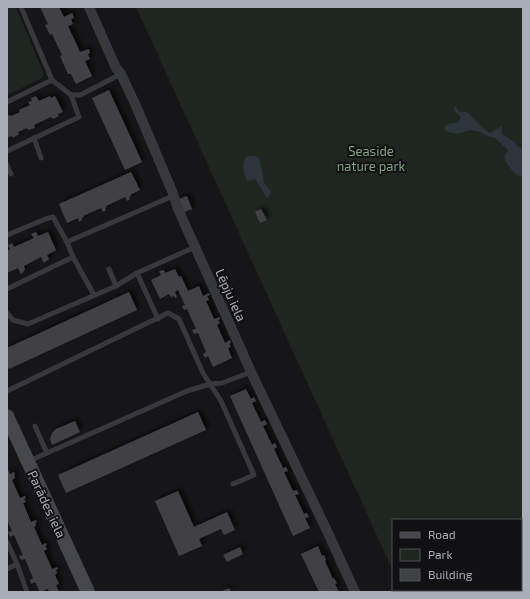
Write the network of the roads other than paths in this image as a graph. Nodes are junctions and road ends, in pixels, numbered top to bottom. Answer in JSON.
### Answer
{"nodes":[{"id":1,"x":21,"y":7,"type":"edge"},
{"id":2,"x":89,"y":7,"type":"edge"},
{"id":3,"x":121,"y":74,"type":"junction"},
{"id":4,"x":52,"y":80,"type":"junction"},
{"id":5,"x":71,"y":95,"type":"junction"},
{"id":6,"x":7,"y":102,"type":"edge"},
{"id":7,"x":34,"y":138,"type":"junction"},
{"id":8,"x":7,"y":151,"type":"edge"},
{"id":9,"x":42,"y":158,"type":"dead end"},
{"id":10,"x":7,"y":165,"type":"edge"},
{"id":11,"x":11,"y":174,"type":"dead end"},
{"id":12,"x":174,"y":196,"type":"junction"},
{"id":13,"x":7,"y":235,"type":"edge"},
{"id":14,"x":67,"y":242,"type":"junction"},
{"id":15,"x":195,"y":247,"type":"junction"},
{"id":16,"x":73,"y":257,"type":"junction"},
{"id":17,"x":109,"y":269,"type":"dead end"},
{"id":18,"x":137,"y":273,"type":"junction"},
{"id":19,"x":116,"y":286,"type":"junction"},
{"id":20,"x":7,"y":289,"type":"edge"},
{"id":21,"x":94,"y":295,"type":"junction"},
{"id":22,"x":7,"y":313,"type":"edge"},
{"id":23,"x":158,"y":319,"type":"junction"},
{"id":24,"x":251,"y":372,"type":"junction"},
{"id":25,"x":210,"y":384,"type":"junction"},
{"id":26,"x":7,"y":391,"type":"edge"},
{"id":27,"x":7,"y":416,"type":"edge"},
{"id":28,"x":35,"y":426,"type":"dead end"},
{"id":29,"x":47,"y":453,"type":"junction"},
{"id":30,"x":27,"y":461,"type":"junction"},
{"id":31,"x":233,"y":484,"type":"dead end"},
{"id":32,"x":7,"y":542,"type":"edge"},
{"id":33,"x":17,"y":564,"type":"junction"},
{"id":34,"x":7,"y":569,"type":"edge"},
{"id":35,"x":85,"y":591,"type":"edge"},
{"id":36,"x":27,"y":592,"type":"edge"},
{"id":37,"x":355,"y":592,"type":"edge"}],
"edges":[{"from":1,"to":4,"type":"lane"},
{"from":2,"to":3,"type":"street","name":"Lēpju iela"},
{"from":3,"to":5,"type":"lane"},
{"from":3,"to":12,"type":"street","name":"Lēpju iela"},
{"from":4,"to":5,"type":"lane"},
{"from":4,"to":6,"type":"lane"},
{"from":5,"to":7,"type":"lane"},
{"from":7,"to":8,"type":"lane"},
{"from":7,"to":9,"type":"lane"},
{"from":10,"to":11,"type":"lane"},
{"from":12,"to":14,"type":"lane"},
{"from":12,"to":15,"type":"street","name":"Lēpju iela"},
{"from":13,"to":14,"type":"lane"},
{"from":14,"to":16,"type":"lane"},
{"from":15,"to":18,"type":"lane"},
{"from":15,"to":24,"type":"street","name":"Lēpju iela"},
{"from":16,"to":20,"type":"lane"},
{"from":16,"to":21,"type":"lane"},
{"from":17,"to":19,"type":"lane"},
{"from":18,"to":19,"type":"lane"},
{"from":18,"to":23,"type":"lane"},
{"from":19,"to":21,"type":"lane"},
{"from":21,"to":22,"type":"lane"},
{"from":23,"to":25,"type":"lane"},
{"from":23,"to":26,"type":"lane"},
{"from":24,"to":25,"type":"lane"},
{"from":24,"to":37,"type":"street","name":"Lēpju iela"},
{"from":25,"to":29,"type":"lane"},
{"from":25,"to":31,"type":"lane"},
{"from":27,"to":30,"type":"street","name":"Parādes iela"},
{"from":28,"to":29,"type":"lane"},
{"from":29,"to":30,"type":"lane"},
{"from":30,"to":35,"type":"street","name":"Parādes iela"},
{"from":32,"to":33,"type":"lane"},
{"from":33,"to":34,"type":"lane"},
{"from":33,"to":36,"type":"lane"}]}
